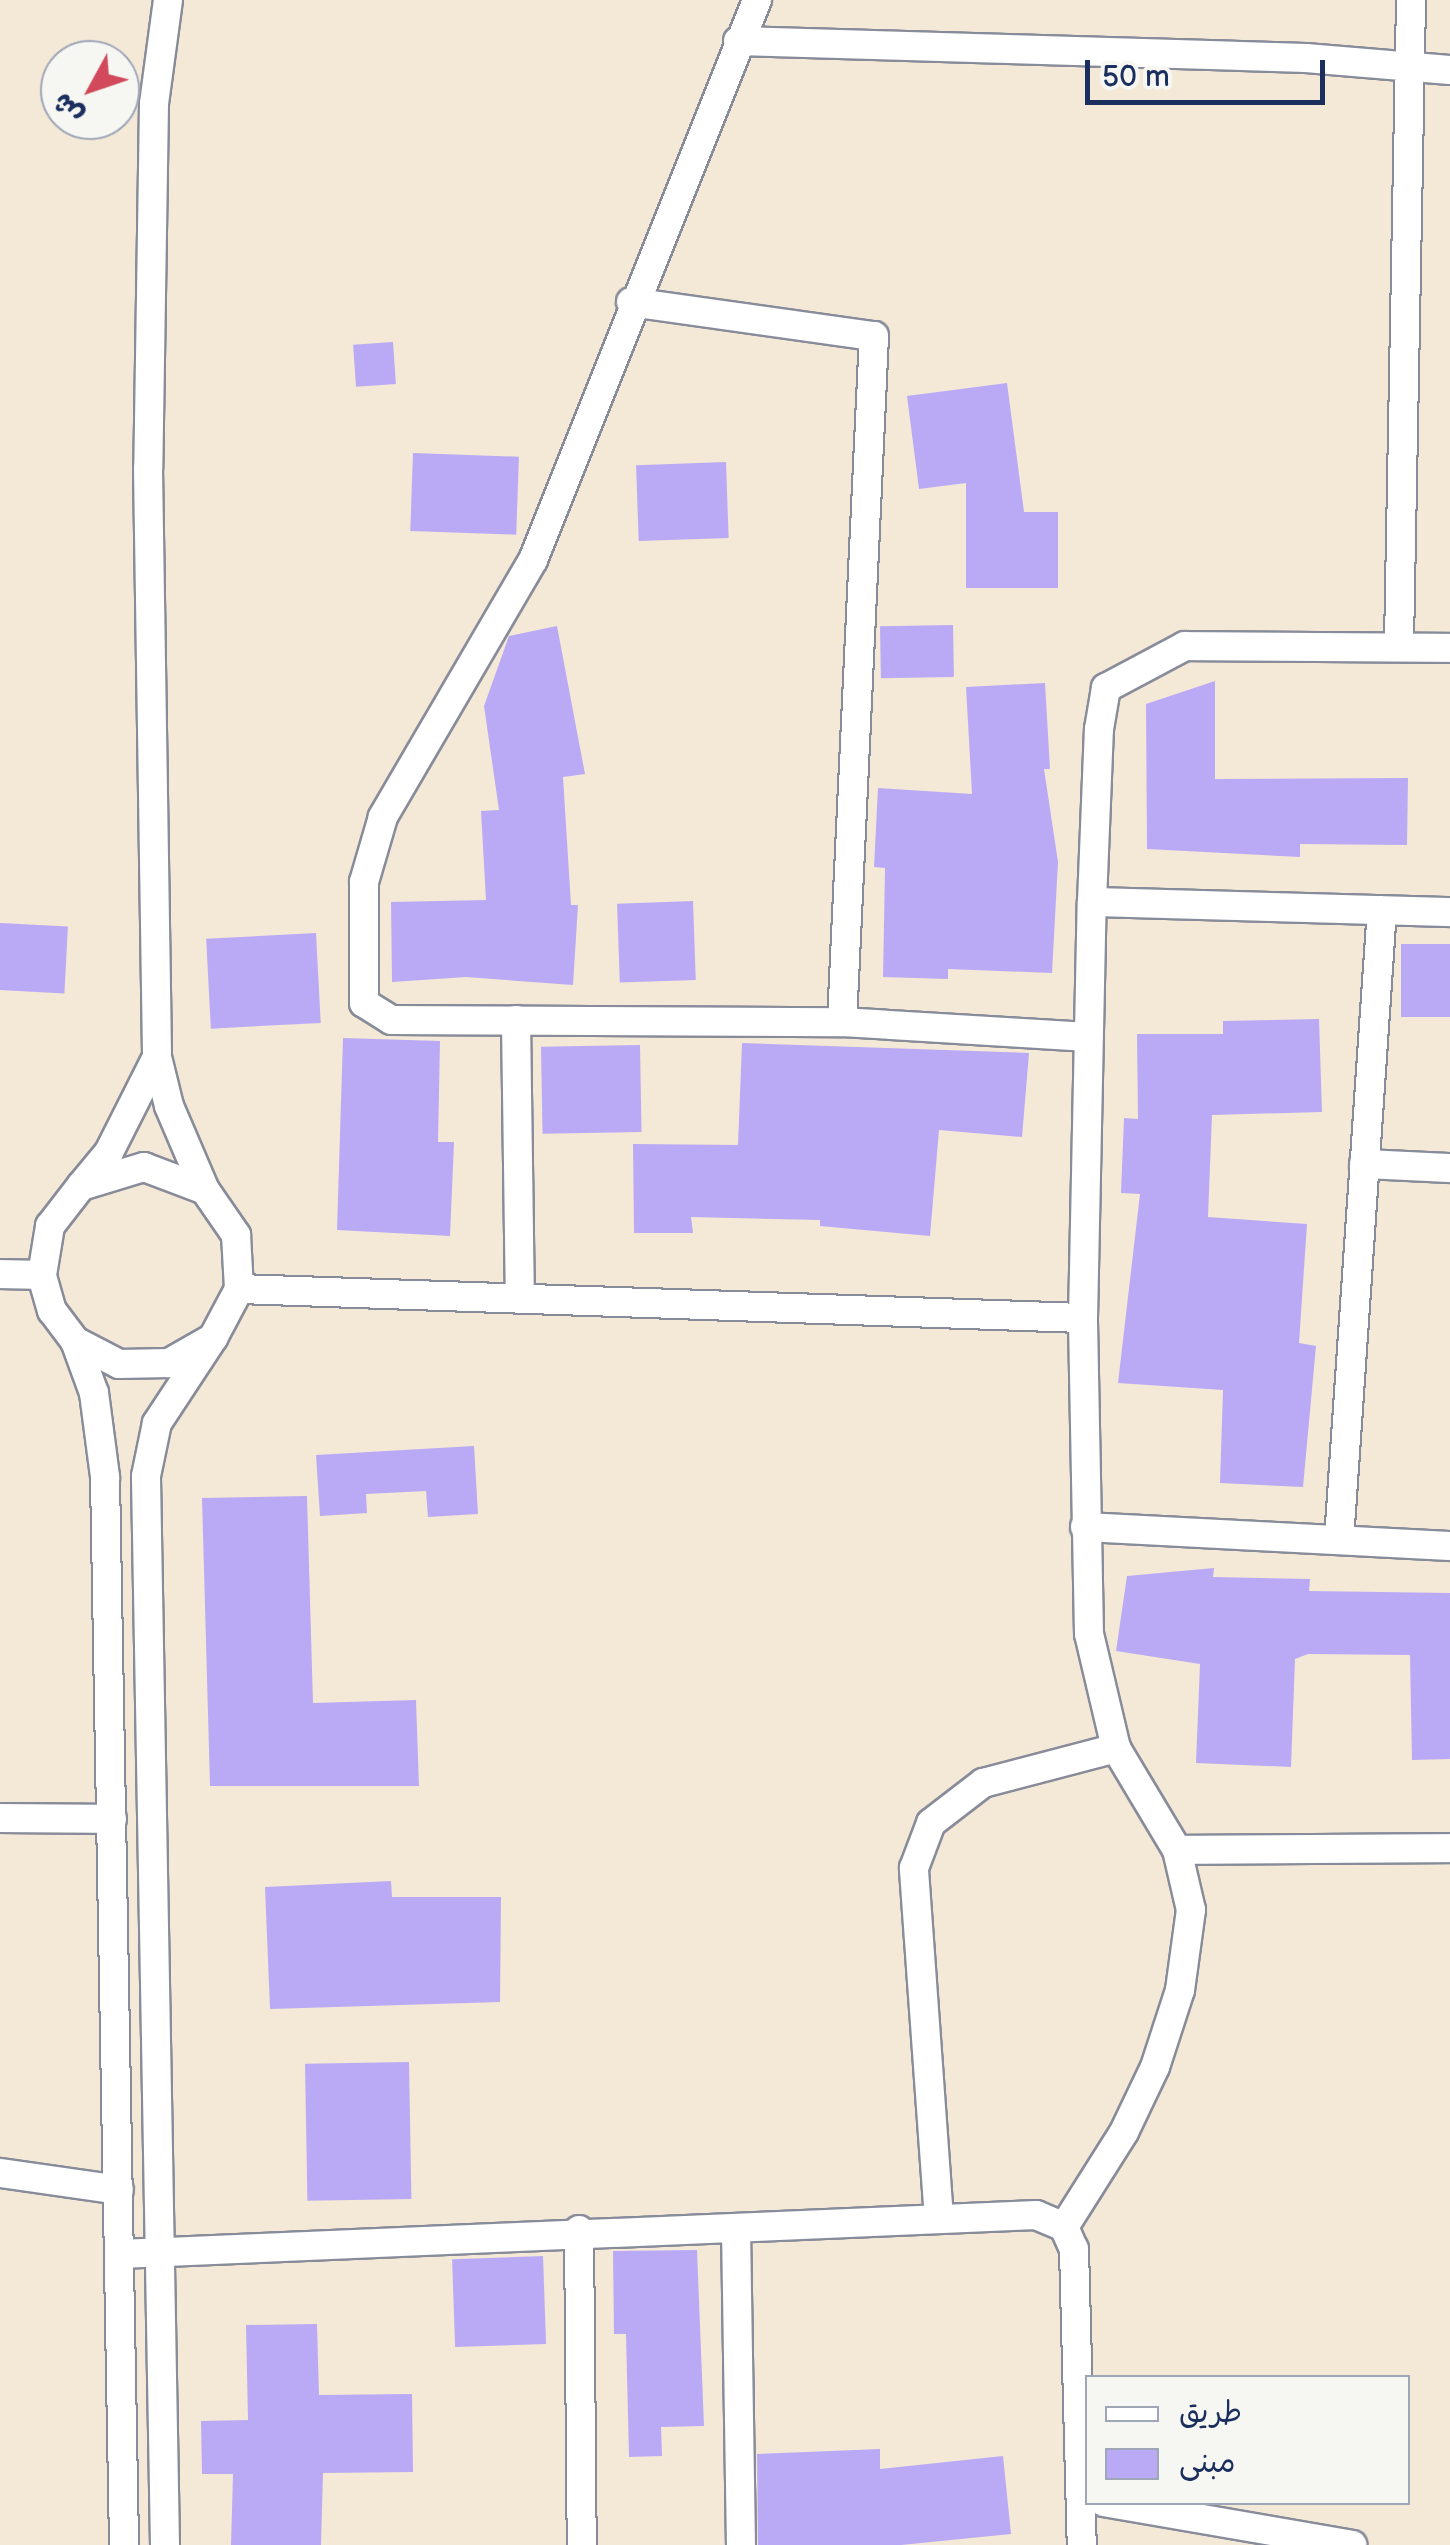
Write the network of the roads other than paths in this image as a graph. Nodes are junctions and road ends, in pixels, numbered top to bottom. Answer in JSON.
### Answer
{"nodes":[{"id":1,"x":168,"y":0,"type":"edge"},
{"id":2,"x":756,"y":0,"type":"edge"},
{"id":3,"x":1410,"y":0,"type":"edge"},
{"id":4,"x":738,"y":41,"type":"junction"},
{"id":5,"x":1409,"y":69,"type":"junction"},
{"id":6,"x":1450,"y":70,"type":"edge"},
{"id":7,"x":631,"y":302,"type":"junction"},
{"id":8,"x":1399,"y":643,"type":"junction"},
{"id":9,"x":1450,"y":648,"type":"edge"},
{"id":10,"x":1092,"y":902,"type":"junction"},
{"id":11,"x":1382,"y":910,"type":"junction"},
{"id":12,"x":1450,"y":912,"type":"edge"},
{"id":13,"x":516,"y":1020,"type":"junction"},
{"id":14,"x":842,"y":1022,"type":"junction"},
{"id":15,"x":1090,"y":1037,"type":"junction"},
{"id":16,"x":157,"y":1056,"type":"junction"},
{"id":17,"x":1364,"y":1164,"type":"junction"},
{"id":18,"x":1450,"y":1168,"type":"edge"},
{"id":19,"x":82,"y":1186,"type":"junction"},
{"id":20,"x":205,"y":1190,"type":"junction"},
{"id":21,"x":0,"y":1274,"type":"edge"},
{"id":22,"x":42,"y":1275,"type":"junction"},
{"id":23,"x":239,"y":1289,"type":"junction"},
{"id":24,"x":520,"y":1294,"type":"junction"},
{"id":25,"x":1084,"y":1318,"type":"junction"},
{"id":26,"x":212,"y":1338,"type":"junction"},
{"id":27,"x":75,"y":1341,"type":"junction"},
{"id":28,"x":1085,"y":1526,"type":"junction"},
{"id":29,"x":1339,"y":1540,"type":"junction"},
{"id":30,"x":1450,"y":1546,"type":"edge"},
{"id":31,"x":1116,"y":1748,"type":"junction"},
{"id":32,"x":0,"y":1818,"type":"edge"},
{"id":33,"x":112,"y":1819,"type":"junction"},
{"id":34,"x":1450,"y":1848,"type":"edge"},
{"id":35,"x":1177,"y":1850,"type":"junction"},
{"id":36,"x":0,"y":2173,"type":"edge"},
{"id":37,"x":119,"y":2190,"type":"junction"},
{"id":38,"x":939,"y":2220,"type":"junction"},
{"id":39,"x":1064,"y":2227,"type":"junction"},
{"id":40,"x":736,"y":2228,"type":"junction"},
{"id":41,"x":579,"y":2230,"type":"junction"},
{"id":42,"x":160,"y":2251,"type":"junction"},
{"id":43,"x":120,"y":2254,"type":"junction"},
{"id":44,"x":1085,"y":2411,"type":"edge"},
{"id":45,"x":1090,"y":2505,"type":"edge"},
{"id":46,"x":1120,"y":2505,"type":"edge"},
{"id":47,"x":124,"y":2545,"type":"edge"},
{"id":48,"x":165,"y":2545,"type":"edge"},
{"id":49,"x":582,"y":2545,"type":"edge"},
{"id":50,"x":741,"y":2545,"type":"edge"},
{"id":51,"x":1082,"y":2545,"type":"edge"},
{"id":52,"x":1352,"y":2545,"type":"edge"}],
"edges":[{"from":1,"to":16,"type":"street"},
{"from":2,"to":4,"type":"street"},
{"from":3,"to":5,"type":"street"},
{"from":4,"to":5,"type":"street"},
{"from":4,"to":7,"type":"street"},
{"from":5,"to":6,"type":"street"},
{"from":5,"to":8,"type":"street"},
{"from":7,"to":13,"type":"street"},
{"from":7,"to":14,"type":"street"},
{"from":8,"to":9,"type":"street"},
{"from":8,"to":10,"type":"street"},
{"from":10,"to":11,"type":"street"},
{"from":10,"to":15,"type":"street"},
{"from":11,"to":12,"type":"street"},
{"from":11,"to":17,"type":"street"},
{"from":13,"to":14,"type":"street"},
{"from":13,"to":24,"type":"street"},
{"from":14,"to":15,"type":"street"},
{"from":15,"to":25,"type":"street"},
{"from":16,"to":19,"type":"street"},
{"from":16,"to":20,"type":"street"},
{"from":17,"to":18,"type":"street"},
{"from":17,"to":29,"type":"street"},
{"from":19,"to":20,"type":"street"},
{"from":19,"to":22,"type":"street"},
{"from":20,"to":23,"type":"street"},
{"from":21,"to":22,"type":"street"},
{"from":22,"to":27,"type":"street"},
{"from":23,"to":24,"type":"street"},
{"from":23,"to":26,"type":"street"},
{"from":24,"to":25,"type":"street"},
{"from":25,"to":28,"type":"street"},
{"from":26,"to":27,"type":"street"},
{"from":26,"to":42,"type":"street"},
{"from":27,"to":33,"type":"street"},
{"from":28,"to":29,"type":"street"},
{"from":28,"to":31,"type":"street"},
{"from":29,"to":30,"type":"street"},
{"from":31,"to":35,"type":"street"},
{"from":31,"to":38,"type":"street"},
{"from":32,"to":33,"type":"street"},
{"from":33,"to":37,"type":"street"},
{"from":34,"to":35,"type":"street"},
{"from":35,"to":39,"type":"street"},
{"from":36,"to":37,"type":"street"},
{"from":37,"to":43,"type":"street"},
{"from":38,"to":39,"type":"street"},
{"from":38,"to":40,"type":"street"},
{"from":39,"to":44,"type":"street"},
{"from":40,"to":41,"type":"street"},
{"from":40,"to":50,"type":"street"},
{"from":41,"to":42,"type":"street"},
{"from":41,"to":49,"type":"street"},
{"from":42,"to":43,"type":"street"},
{"from":42,"to":48,"type":"street"},
{"from":43,"to":47,"type":"street"},
{"from":45,"to":51,"type":"street"},
{"from":46,"to":52,"type":"street"}]}
